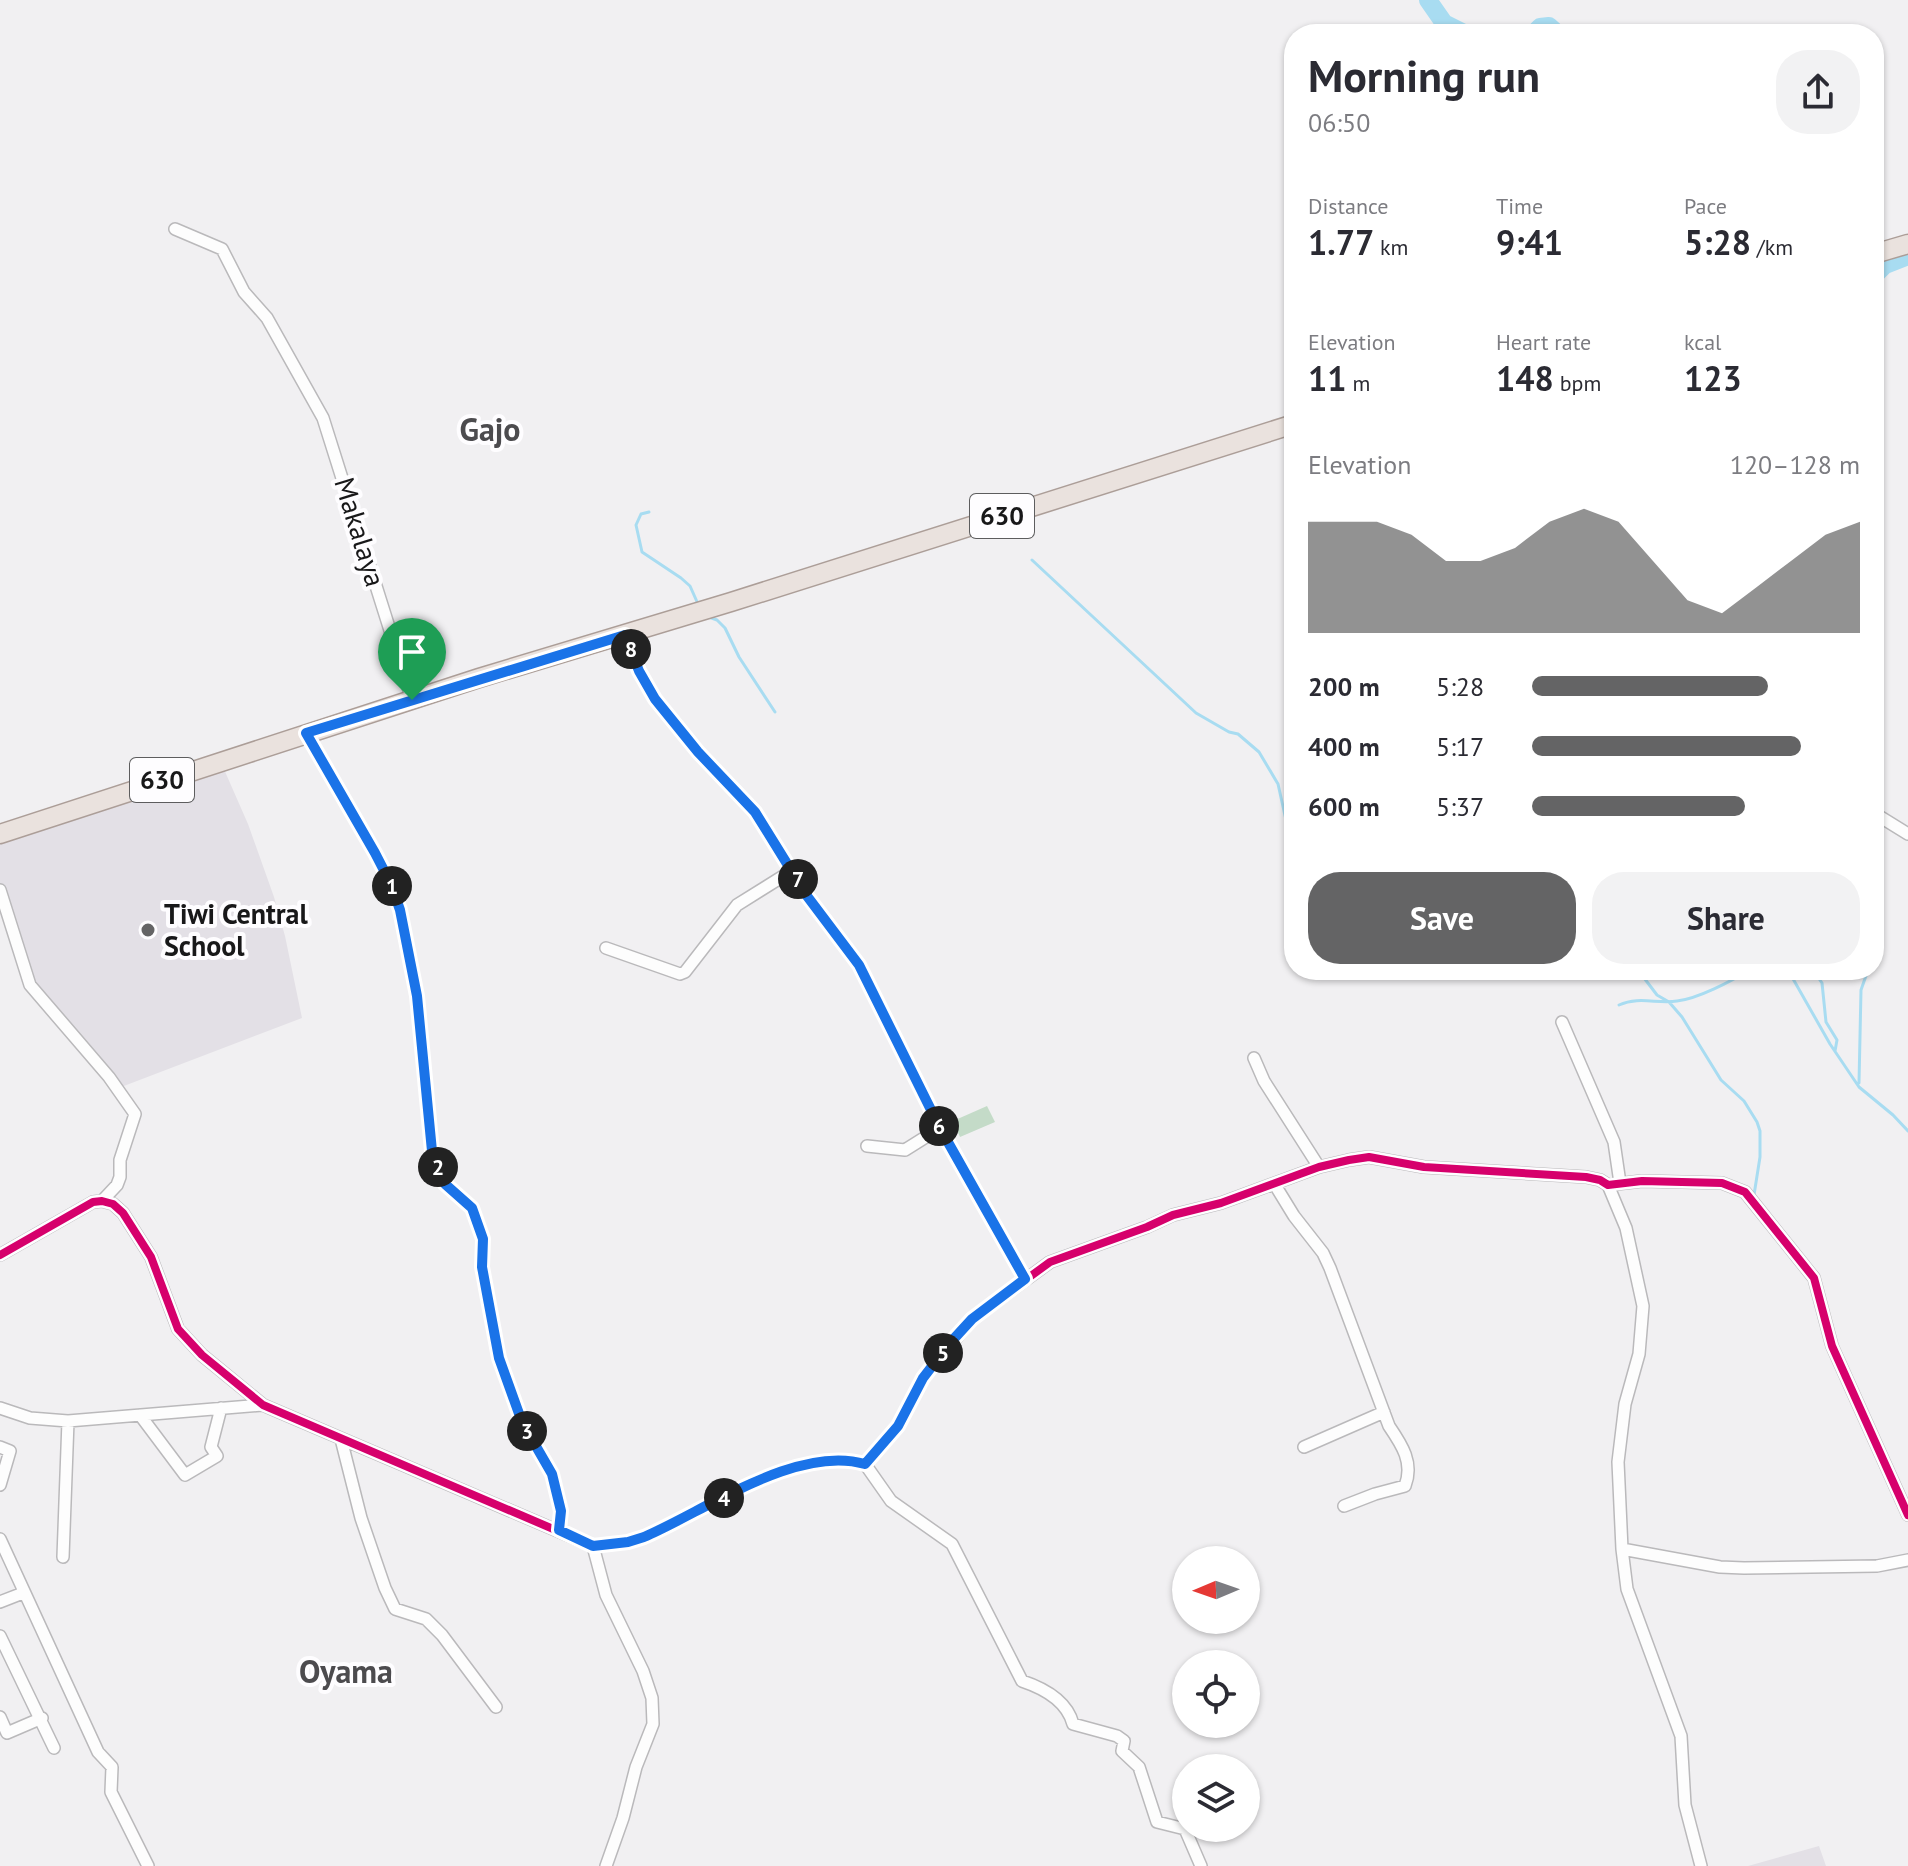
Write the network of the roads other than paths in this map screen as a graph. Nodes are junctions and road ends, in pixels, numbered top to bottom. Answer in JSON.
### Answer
{"nodes":[{"id":1,"x":175,"y":229,"type":"dead end"},
{"id":2,"x":1908,"y":244,"type":"edge"},
{"id":3,"x":1884,"y":251,"type":"edge"},
{"id":4,"x":1284,"y":427,"type":"edge"},
{"id":5,"x":625,"y":635,"type":"junction"},
{"id":6,"x":412,"y":700,"type":"junction"},
{"id":7,"x":306,"y":733,"type":"junction"},
{"id":8,"x":1884,"y":819,"type":"edge"},
{"id":9,"x":0,"y":834,"type":"edge"},
{"id":10,"x":1908,"y":834,"type":"edge"},
{"id":11,"x":793,"y":870,"type":"junction"},
{"id":12,"x":0,"y":890,"type":"edge"},
{"id":13,"x":606,"y":948,"type":"dead end"},
{"id":14,"x":1562,"y":1022,"type":"dead end"},
{"id":15,"x":1254,"y":1058,"type":"dead end"},
{"id":16,"x":940,"y":1128,"type":"junction"},
{"id":17,"x":867,"y":1146,"type":"dead end"},
{"id":18,"x":1319,"y":1167,"type":"junction"},
{"id":19,"x":1614,"y":1184,"type":"junction"},
{"id":20,"x":1275,"y":1185,"type":"junction"},
{"id":21,"x":102,"y":1201,"type":"junction"},
{"id":22,"x":0,"y":1255,"type":"edge"},
{"id":23,"x":1025,"y":1279,"type":"junction"},
{"id":24,"x":263,"y":1405,"type":"junction"},
{"id":25,"x":0,"y":1408,"type":"edge"},
{"id":26,"x":221,"y":1408,"type":"junction"},
{"id":27,"x":1384,"y":1412,"type":"junction"},
{"id":28,"x":140,"y":1415,"type":"junction"},
{"id":29,"x":68,"y":1421,"type":"junction"},
{"id":30,"x":341,"y":1439,"type":"junction"},
{"id":31,"x":0,"y":1447,"type":"edge"},
{"id":32,"x":1304,"y":1447,"type":"dead end"},
{"id":33,"x":865,"y":1464,"type":"junction"},
{"id":34,"x":0,"y":1485,"type":"edge"},
{"id":35,"x":1344,"y":1506,"type":"dead end"},
{"id":36,"x":1908,"y":1515,"type":"edge"},
{"id":37,"x":559,"y":1530,"type":"junction"},
{"id":38,"x":0,"y":1539,"type":"edge"},
{"id":39,"x":593,"y":1546,"type":"junction"},
{"id":40,"x":1622,"y":1549,"type":"junction"},
{"id":41,"x":63,"y":1557,"type":"dead end"},
{"id":42,"x":1908,"y":1560,"type":"edge"},
{"id":43,"x":23,"y":1593,"type":"junction"},
{"id":44,"x":0,"y":1602,"type":"edge"},
{"id":45,"x":0,"y":1636,"type":"edge"},
{"id":46,"x":496,"y":1707,"type":"dead end"},
{"id":47,"x":0,"y":1717,"type":"edge"},
{"id":48,"x":42,"y":1718,"type":"junction"},
{"id":49,"x":54,"y":1748,"type":"dead end"},
{"id":50,"x":148,"y":1866,"type":"edge"},
{"id":51,"x":606,"y":1866,"type":"edge"},
{"id":52,"x":1201,"y":1866,"type":"edge"},
{"id":53,"x":1701,"y":1866,"type":"edge"}],
"edges":[{"from":1,"to":6,"type":"street","name":"Makalaya"},
{"from":2,"to":3,"type":"main road"},
{"from":4,"to":5,"type":"main road","number":"630"},
{"from":5,"to":6,"type":"main road","number":"630"},
{"from":5,"to":11,"type":"street"},
{"from":6,"to":7,"type":"main road","number":"630"},
{"from":7,"to":9,"type":"main road","number":"630"},
{"from":7,"to":37,"type":"street"},
{"from":8,"to":10,"type":"street"},
{"from":11,"to":13,"type":"street"},
{"from":11,"to":16,"type":"street"},
{"from":12,"to":21,"type":"street"},
{"from":14,"to":19,"type":"street"},
{"from":15,"to":18,"type":"street"},
{"from":16,"to":17,"type":"street"},
{"from":16,"to":23,"type":"street"},
{"from":18,"to":19,"type":"street"},
{"from":18,"to":20,"type":"street"},
{"from":19,"to":36,"type":"street"},
{"from":19,"to":40,"type":"street"},
{"from":20,"to":23,"type":"street"},
{"from":20,"to":27,"type":"street"},
{"from":21,"to":22,"type":"street"},
{"from":21,"to":24,"type":"street"},
{"from":23,"to":33,"type":"street"},
{"from":24,"to":26,"type":"street"},
{"from":24,"to":30,"type":"street"},
{"from":25,"to":29,"type":"street"},
{"from":26,"to":28,"type":"street"},
{"from":26,"to":28,"type":"street"},
{"from":27,"to":32,"type":"street"},
{"from":27,"to":35,"type":"street"},
{"from":28,"to":29,"type":"street"},
{"from":29,"to":41,"type":"street"},
{"from":30,"to":37,"type":"street"},
{"from":30,"to":46,"type":"street"},
{"from":31,"to":34,"type":"street"},
{"from":33,"to":39,"type":"street"},
{"from":33,"to":52,"type":"street"},
{"from":37,"to":39,"type":"street"},
{"from":38,"to":43,"type":"street"},
{"from":39,"to":51,"type":"street"},
{"from":40,"to":42,"type":"street"},
{"from":40,"to":53,"type":"street"},
{"from":43,"to":44,"type":"street"},
{"from":43,"to":50,"type":"street"},
{"from":45,"to":48,"type":"street"},
{"from":47,"to":48,"type":"street"},
{"from":48,"to":49,"type":"street"}]}
